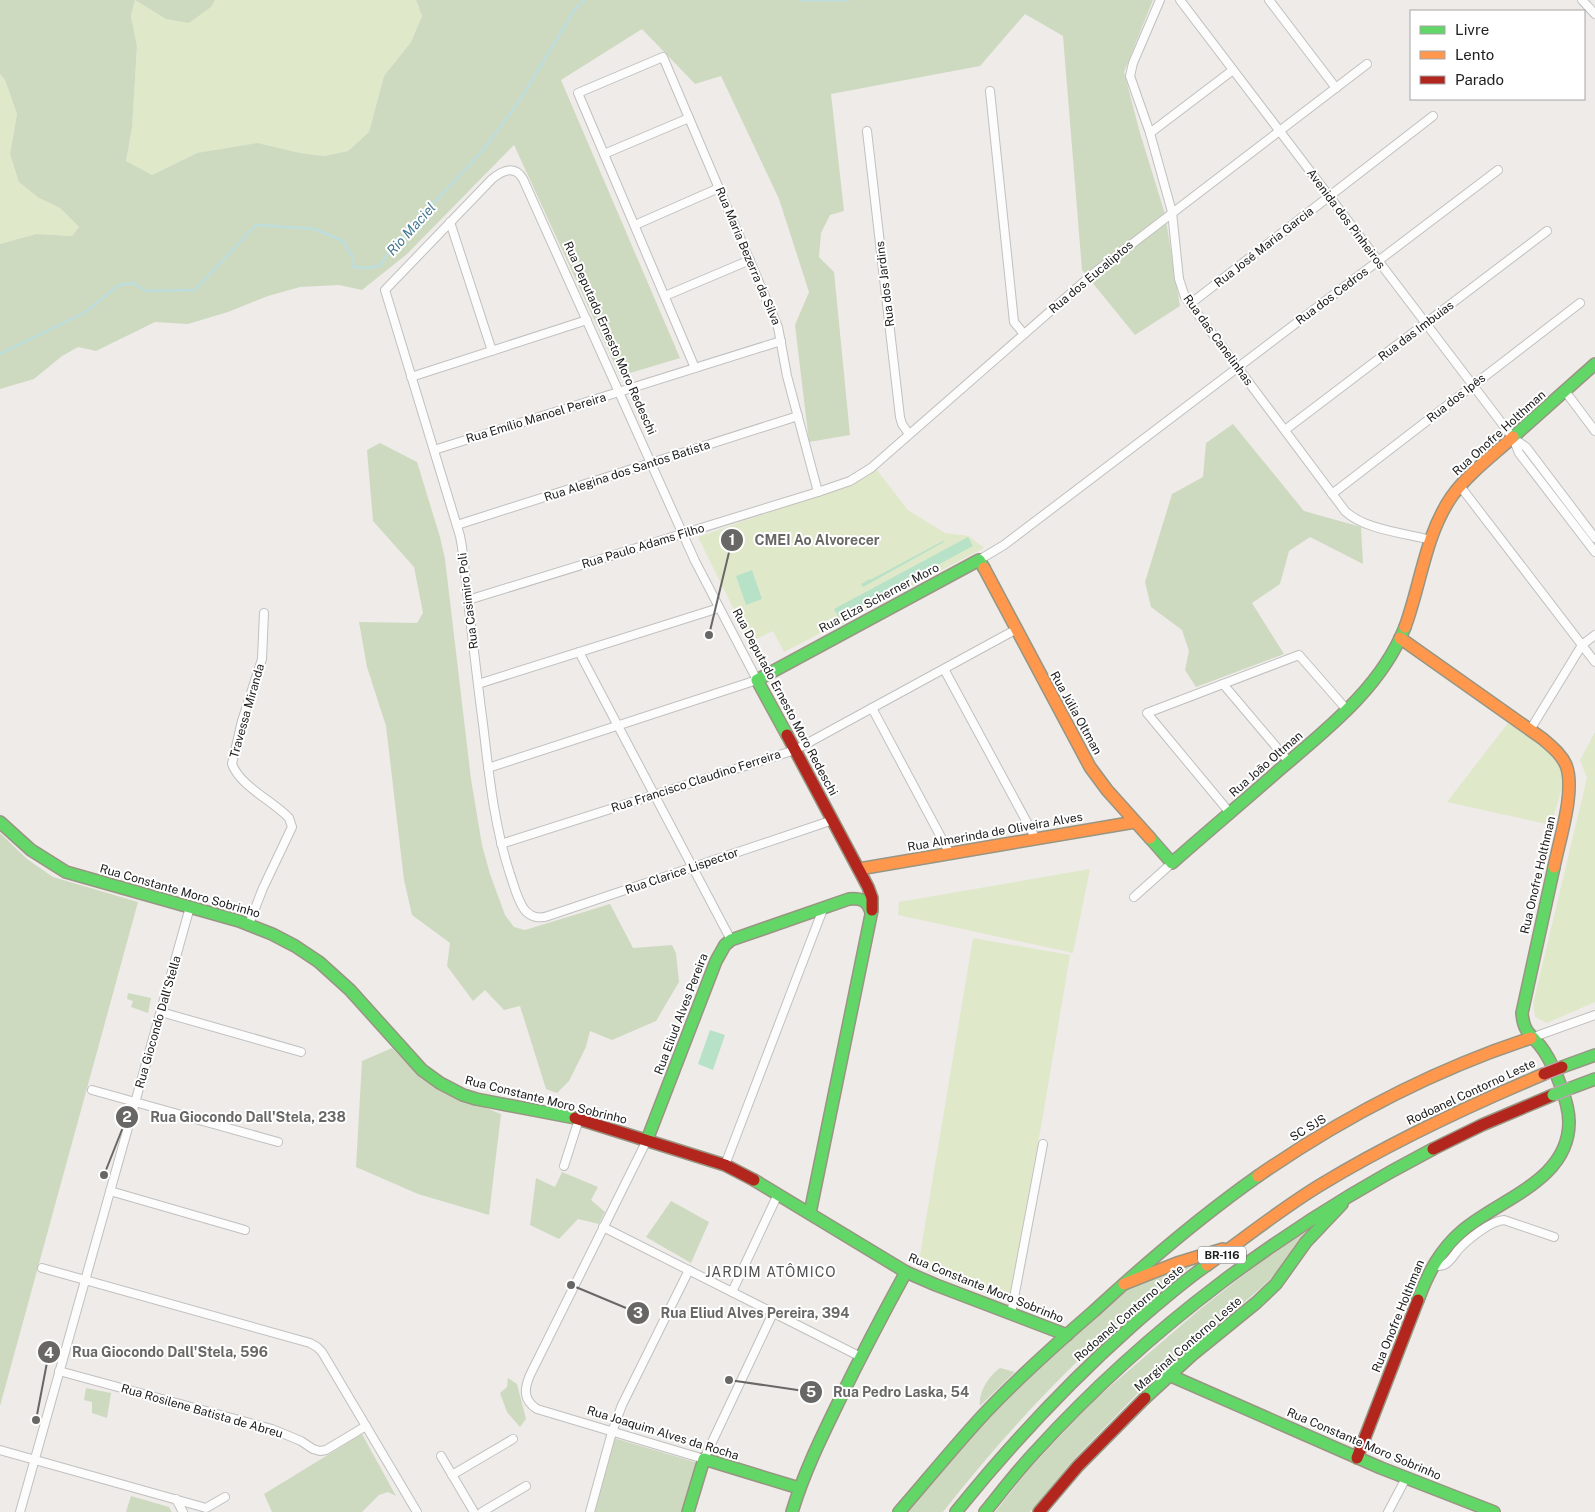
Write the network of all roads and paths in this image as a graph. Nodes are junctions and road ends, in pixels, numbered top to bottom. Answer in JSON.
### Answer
{"nodes":[{"id":1,"x":1160,"y":0,"type":"edge"},
{"id":2,"x":1180,"y":0,"type":"edge"},
{"id":3,"x":1269,"y":0,"type":"edge"},
{"id":4,"x":1582,"y":0,"type":"edge"},
{"id":5,"x":1595,"y":14,"type":"edge"},
{"id":6,"x":1367,"y":64,"type":"dead end"},
{"id":7,"x":1233,"y":70,"type":"junction"},
{"id":8,"x":1336,"y":88,"type":"junction"},
{"id":9,"x":990,"y":91,"type":"dead end"},
{"id":10,"x":1433,"y":116,"type":"dead end"},
{"id":11,"x":689,"y":118,"type":"junction"},
{"id":12,"x":867,"y":131,"type":"dead end"},
{"id":13,"x":1279,"y":131,"type":"junction"},
{"id":14,"x":1150,"y":133,"type":"junction"},
{"id":15,"x":604,"y":154,"type":"junction"},
{"id":16,"x":1498,"y":170,"type":"dead end"},
{"id":17,"x":719,"y":188,"type":"junction"},
{"id":18,"x":1329,"y":196,"type":"junction"},
{"id":19,"x":1172,"y":212,"type":"junction"},
{"id":20,"x":450,"y":222,"type":"junction"},
{"id":21,"x":634,"y":225,"type":"junction"},
{"id":22,"x":1548,"y":231,"type":"dead end"},
{"id":23,"x":750,"y":260,"type":"junction"},
{"id":24,"x":1378,"y":261,"type":"junction"},
{"id":25,"x":665,"y":296,"type":"junction"},
{"id":26,"x":1580,"y":303,"type":"dead end"},
{"id":27,"x":1190,"y":304,"type":"junction"},
{"id":28,"x":587,"y":320,"type":"junction"},
{"id":29,"x":1426,"y":323,"type":"junction"},
{"id":30,"x":1024,"y":334,"type":"junction"},
{"id":31,"x":780,"y":341,"type":"junction"},
{"id":32,"x":492,"y":351,"type":"junction"},
{"id":33,"x":1595,"y":364,"type":"edge"},
{"id":34,"x":695,"y":368,"type":"junction"},
{"id":35,"x":1238,"y":368,"type":"junction"},
{"id":36,"x":411,"y":377,"type":"junction"},
{"id":37,"x":1473,"y":386,"type":"junction"},
{"id":38,"x":1565,"y":391,"type":"junction"},
{"id":39,"x":619,"y":392,"type":"junction"},
{"id":40,"x":798,"y":416,"type":"junction"},
{"id":41,"x":1285,"y":430,"type":"junction"},
{"id":42,"x":1595,"y":431,"type":"edge"},
{"id":43,"x":909,"y":434,"type":"junction"},
{"id":44,"x":1513,"y":438,"type":"junction"},
{"id":45,"x":434,"y":450,"type":"junction"},
{"id":46,"x":651,"y":463,"type":"junction"},
{"id":47,"x":1460,"y":486,"type":"junction"},
{"id":48,"x":818,"y":492,"type":"junction"},
{"id":49,"x":1332,"y":494,"type":"junction"},
{"id":50,"x":457,"y":525,"type":"junction"},
{"id":51,"x":683,"y":534,"type":"junction"},
{"id":52,"x":1595,"y":538,"type":"edge"},
{"id":53,"x":1431,"y":540,"type":"junction"},
{"id":54,"x":1595,"y":552,"type":"edge"},
{"id":55,"x":979,"y":560,"type":"junction"},
{"id":56,"x":468,"y":600,"type":"junction"},
{"id":57,"x":719,"y":608,"type":"junction"},
{"id":58,"x":264,"y":613,"type":"dead end"},
{"id":59,"x":1016,"y":630,"type":"junction"},
{"id":60,"x":1595,"y":635,"type":"edge"},
{"id":61,"x":1400,"y":638,"type":"junction"},
{"id":62,"x":1582,"y":645,"type":"junction"},
{"id":63,"x":579,"y":652,"type":"junction"},
{"id":64,"x":1595,"y":662,"type":"edge"},
{"id":65,"x":944,"y":669,"type":"junction"},
{"id":66,"x":757,"y":680,"type":"junction"},
{"id":67,"x":478,"y":684,"type":"junction"},
{"id":68,"x":1223,"y":684,"type":"junction"},
{"id":69,"x":872,"y":708,"type":"junction"},
{"id":70,"x":1347,"y":710,"type":"junction"},
{"id":71,"x":617,"y":725,"type":"junction"},
{"id":72,"x":1530,"y":730,"type":"junction"},
{"id":73,"x":795,"y":750,"type":"junction"},
{"id":74,"x":1289,"y":762,"type":"junction"},
{"id":75,"x":488,"y":768,"type":"junction"},
{"id":76,"x":654,"y":795,"type":"junction"},
{"id":77,"x":1230,"y":813,"type":"junction"},
{"id":78,"x":832,"y":820,"type":"junction"},
{"id":79,"x":0,"y":822,"type":"edge"},
{"id":80,"x":1135,"y":822,"type":"junction"},
{"id":81,"x":1036,"y":839,"type":"junction"},
{"id":82,"x":501,"y":844,"type":"junction"},
{"id":83,"x":950,"y":854,"type":"junction"},
{"id":84,"x":1172,"y":864,"type":"junction"},
{"id":85,"x":692,"y":868,"type":"junction"},
{"id":86,"x":859,"y":869,"type":"junction"},
{"id":87,"x":1134,"y":897,"type":"dead end"},
{"id":88,"x":849,"y":899,"type":"junction"},
{"id":89,"x":190,"y":907,"type":"junction"},
{"id":90,"x":823,"y":909,"type":"junction"},
{"id":91,"x":531,"y":915,"type":"joint"},
{"id":92,"x":872,"y":916,"type":"junction"},
{"id":93,"x":249,"y":924,"type":"junction"},
{"id":94,"x":731,"y":940,"type":"junction"},
{"id":95,"x":161,"y":1012,"type":"junction"},
{"id":96,"x":1595,"y":1015,"type":"edge"},
{"id":97,"x":1531,"y":1038,"type":"junction"},
{"id":98,"x":301,"y":1052,"type":"dead end"},
{"id":99,"x":1595,"y":1055,"type":"edge"},
{"id":100,"x":1595,"y":1079,"type":"edge"},
{"id":101,"x":92,"y":1090,"type":"dead end"},
{"id":102,"x":135,"y":1102,"type":"junction"},
{"id":103,"x":579,"y":1119,"type":"junction"},
{"id":104,"x":647,"y":1140,"type":"junction"},
{"id":105,"x":278,"y":1142,"type":"dead end"},
{"id":106,"x":1043,"y":1144,"type":"dead end"},
{"id":107,"x":725,"y":1165,"type":"junction"},
{"id":108,"x":564,"y":1166,"type":"dead end"},
{"id":109,"x":110,"y":1191,"type":"junction"},
{"id":110,"x":778,"y":1194,"type":"junction"},
{"id":111,"x":1352,"y":1194,"type":"junction"},
{"id":112,"x":810,"y":1213,"type":"junction"},
{"id":113,"x":604,"y":1227,"type":"junction"},
{"id":114,"x":245,"y":1230,"type":"dead end"},
{"id":115,"x":1554,"y":1237,"type":"dead end"},
{"id":116,"x":1235,"y":1245,"type":"junction"},
{"id":117,"x":1433,"y":1265,"type":"junction"},
{"id":118,"x":42,"y":1268,"type":"dead end"},
{"id":119,"x":689,"y":1270,"type":"junction"},
{"id":120,"x":906,"y":1272,"type":"junction"},
{"id":121,"x":85,"y":1280,"type":"junction"},
{"id":122,"x":1124,"y":1284,"type":"junction"},
{"id":123,"x":732,"y":1292,"type":"junction"},
{"id":124,"x":774,"y":1313,"type":"junction"},
{"id":125,"x":1011,"y":1314,"type":"junction"},
{"id":126,"x":1067,"y":1334,"type":"junction"},
{"id":127,"x":860,"y":1356,"type":"junction"},
{"id":128,"x":59,"y":1371,"type":"junction"},
{"id":129,"x":1169,"y":1375,"type":"junction"},
{"id":130,"x":526,"y":1396,"type":"joint"},
{"id":131,"x":366,"y":1426,"type":"junction"},
{"id":132,"x":612,"y":1432,"type":"junction"},
{"id":133,"x":513,"y":1439,"type":"dead end"},
{"id":134,"x":0,"y":1450,"type":"edge"},
{"id":135,"x":441,"y":1456,"type":"dead end"},
{"id":136,"x":1357,"y":1458,"type":"junction"},
{"id":137,"x":704,"y":1459,"type":"junction"},
{"id":138,"x":34,"y":1460,"type":"junction"},
{"id":139,"x":452,"y":1475,"type":"junction"},
{"id":140,"x":1406,"y":1478,"type":"junction"},
{"id":141,"x":526,"y":1486,"type":"dead end"},
{"id":142,"x":799,"y":1488,"type":"junction"},
{"id":143,"x":225,"y":1496,"type":"dead end"},
{"id":144,"x":176,"y":1499,"type":"junction"},
{"id":145,"x":20,"y":1512,"type":"edge"},
{"id":146,"x":183,"y":1512,"type":"edge"},
{"id":147,"x":417,"y":1512,"type":"edge"},
{"id":148,"x":474,"y":1512,"type":"edge"},
{"id":149,"x":482,"y":1512,"type":"edge"},
{"id":150,"x":590,"y":1512,"type":"edge"},
{"id":151,"x":688,"y":1512,"type":"edge"},
{"id":152,"x":792,"y":1512,"type":"edge"},
{"id":153,"x":899,"y":1512,"type":"edge"},
{"id":154,"x":956,"y":1512,"type":"edge"},
{"id":155,"x":985,"y":1512,"type":"edge"},
{"id":156,"x":1038,"y":1512,"type":"edge"},
{"id":157,"x":1388,"y":1512,"type":"edge"},
{"id":158,"x":1494,"y":1512,"type":"edge"}],
"edges":[{"from":1,"to":14,"type":"street","name":"Rua das Canelinhas"},
{"from":2,"to":7,"type":"street","name":"Avenida dos Pinheiros"},
{"from":3,"to":8,"type":"street"},
{"from":4,"to":5,"type":"street"},
{"from":6,"to":8,"type":"street","name":"Rua dos Eucaliptos"},
{"from":7,"to":13,"type":"street","name":"Avenida dos Pinheiros"},
{"from":7,"to":14,"type":"street"},
{"from":8,"to":13,"type":"street","name":"Rua dos Eucaliptos"},
{"from":9,"to":30,"type":"street"},
{"from":10,"to":18,"type":"street","name":"Rua José Maria Garcia"},
{"from":11,"to":15,"type":"street"},
{"from":11,"to":15,"type":"street","name":"Rua Maria Bezerra da Silva"},
{"from":11,"to":17,"type":"street","name":"Rua Maria Bezerra da Silva"},
{"from":12,"to":43,"type":"street","name":"Rua dos Jardins"},
{"from":13,"to":18,"type":"street","name":"Avenida dos Pinheiros"},
{"from":13,"to":19,"type":"street","name":"Rua dos Eucaliptos"},
{"from":14,"to":19,"type":"street","name":"Rua das Canelinhas"},
{"from":15,"to":21,"type":"street"},
{"from":16,"to":24,"type":"street","name":"Rua dos Cedros"},
{"from":17,"to":21,"type":"street"},
{"from":17,"to":23,"type":"street","name":"Rua Maria Bezerra da Silva"},
{"from":18,"to":24,"type":"street","name":"Avenida dos Pinheiros"},
{"from":18,"to":27,"type":"street","name":"Rua José Maria Garcia"},
{"from":19,"to":27,"type":"street","name":"Rua das Canelinhas"},
{"from":19,"to":30,"type":"street","name":"Rua dos Eucaliptos"},
{"from":20,"to":28,"type":"street","name":"Rua Deputado Ernesto Moro Redeschi"},
{"from":20,"to":32,"type":"street"},
{"from":20,"to":36,"type":"street","name":"Rua Casimiro Poli"},
{"from":21,"to":25,"type":"street"},
{"from":22,"to":29,"type":"street","name":"Rua das Imbuias"},
{"from":23,"to":25,"type":"street"},
{"from":23,"to":31,"type":"street","name":"Rua Maria Bezerra da Silva"},
{"from":24,"to":29,"type":"street","name":"Avenida dos Pinheiros"},
{"from":24,"to":35,"type":"street","name":"Rua dos Cedros"},
{"from":25,"to":34,"type":"street"},
{"from":26,"to":37,"type":"street","name":"Rua dos Ipês"},
{"from":27,"to":35,"type":"street","name":"Rua das Canelinhas"},
{"from":28,"to":32,"type":"street"},
{"from":28,"to":39,"type":"street","name":"Rua Deputado Ernesto Moro Redeschi"},
{"from":29,"to":37,"type":"street","name":"Avenida dos Pinheiros"},
{"from":29,"to":41,"type":"street","name":"Rua das Imbuias"},
{"from":30,"to":43,"type":"street","name":"Rua dos Eucaliptos"},
{"from":31,"to":34,"type":"street","name":"Rua Emílio Manoel Pereira"},
{"from":31,"to":40,"type":"street","name":"Rua Maria Bezerra da Silva"},
{"from":32,"to":36,"type":"street"},
{"from":33,"to":38,"type":"main road","name":"Rua Onofre Holthman"},
{"from":34,"to":39,"type":"street","name":"Rua Emílio Manoel Pereira"},
{"from":35,"to":41,"type":"street","name":"Rua das Canelinhas"},
{"from":35,"to":55,"type":"street","name":"Rua Elza Scherner Moro"},
{"from":36,"to":45,"type":"street","name":"Rua Casimiro Poli"},
{"from":37,"to":44,"type":"street","name":"Avenida dos Pinheiros"},
{"from":37,"to":49,"type":"street","name":"Rua dos Ipês"},
{"from":38,"to":42,"type":"street"},
{"from":38,"to":44,"type":"main road","name":"Rua Onofre Holthman"},
{"from":39,"to":45,"type":"street","name":"Rua Emílio Manoel Pereira"},
{"from":39,"to":46,"type":"street","name":"Rua Deputado Ernesto Moro Redeschi"},
{"from":40,"to":46,"type":"street","name":"Rua Alegina dos Santos Batista"},
{"from":40,"to":48,"type":"street","name":"Rua Maria Bezerra da Silva"},
{"from":41,"to":49,"type":"street","name":"Rua das Canelinhas"},
{"from":43,"to":48,"type":"street","name":"Rua dos Eucaliptos"},
{"from":44,"to":47,"type":"main road","name":"Rua Onofre Holthman"},
{"from":44,"to":52,"type":"street","name":"Avenida dos Pinheiros"},
{"from":44,"to":54,"type":"street","name":"Avenida dos Pinheiros"},
{"from":45,"to":50,"type":"street","name":"Rua Casimiro Poli"},
{"from":46,"to":50,"type":"street","name":"Rua Alegina dos Santos Batista"},
{"from":46,"to":51,"type":"street","name":"Rua Deputado Ernesto Moro Redeschi"},
{"from":47,"to":53,"type":"main road","name":"Rua Onofre Holthman"},
{"from":47,"to":62,"type":"street"},
{"from":48,"to":51,"type":"street","name":"Rua Paulo Adams Filho"},
{"from":49,"to":53,"type":"street","name":"Rua das Canelinhas"},
{"from":50,"to":56,"type":"street","name":"Rua Casimiro Poli"},
{"from":51,"to":56,"type":"street","name":"Rua Paulo Adams Filho"},
{"from":51,"to":57,"type":"street","name":"Rua Deputado Ernesto Moro Redeschi"},
{"from":53,"to":61,"type":"main road","name":"Rua Onofre Holthman"},
{"from":55,"to":59,"type":"main road","name":"Rua Júlia Oltman"},
{"from":55,"to":66,"type":"main road","name":"Rua Elza Scherner Moro"},
{"from":56,"to":67,"type":"street","name":"Rua Casimiro Poli"},
{"from":57,"to":63,"type":"street"},
{"from":57,"to":66,"type":"street","name":"Rua Deputado Ernesto Moro Redeschi"},
{"from":58,"to":93,"type":"street","name":"Travessa Miranda"},
{"from":59,"to":65,"type":"street","name":"Rua Francisco Claudino Ferreira"},
{"from":59,"to":80,"type":"main road","name":"Rua Júlia Oltman"},
{"from":60,"to":62,"type":"street"},
{"from":61,"to":70,"type":"main road","name":"Rua João Oltman"},
{"from":61,"to":72,"type":"main road","name":"Rua Onofre Holthman"},
{"from":62,"to":64,"type":"street"},
{"from":62,"to":72,"type":"street"},
{"from":63,"to":67,"type":"street"},
{"from":63,"to":71,"type":"street"},
{"from":65,"to":69,"type":"street","name":"Rua Francisco Claudino Ferreira"},
{"from":65,"to":81,"type":"street"},
{"from":66,"to":71,"type":"street","name":"Rua Elza Scherner Moro"},
{"from":66,"to":73,"type":"main road","name":"Rua Deputado Ernesto Moro Redeschi"},
{"from":67,"to":75,"type":"street","name":"Rua Casimiro Poli"},
{"from":68,"to":70,"type":"street"},
{"from":68,"to":74,"type":"street"},
{"from":68,"to":77,"type":"street"},
{"from":69,"to":73,"type":"street","name":"Rua Francisco Claudino Ferreira"},
{"from":69,"to":83,"type":"street"},
{"from":70,"to":74,"type":"main road","name":"Rua João Oltman"},
{"from":71,"to":75,"type":"street","name":"Rua Elza Scherner Moro"},
{"from":71,"to":76,"type":"street"},
{"from":72,"to":97,"type":"main road","name":"Rua Onofre Holthman"},
{"from":73,"to":76,"type":"street","name":"Rua Francisco Claudino Ferreira"},
{"from":73,"to":78,"type":"main road","name":"Rua Deputado Ernesto Moro Redeschi"},
{"from":74,"to":77,"type":"main road","name":"Rua João Oltman"},
{"from":75,"to":82,"type":"street","name":"Rua Casimiro Poli"},
{"from":76,"to":82,"type":"street","name":"Rua Francisco Claudino Ferreira"},
{"from":76,"to":85,"type":"street"},
{"from":77,"to":84,"type":"main road","name":"Rua João Oltman"},
{"from":78,"to":85,"type":"street","name":"Rua Clarice Lispector"},
{"from":78,"to":86,"type":"main road","name":"Rua Deputado Ernesto Moro Redeschi"},
{"from":79,"to":89,"type":"main road","name":"Rua Constante Moro Sobrinho"},
{"from":80,"to":81,"type":"main road","name":"Rua Almerinda de Oliveira Alves"},
{"from":80,"to":84,"type":"main road","name":"Rua Júlia Oltman"},
{"from":81,"to":83,"type":"main road","name":"Rua Almerinda de Oliveira Alves"},
{"from":82,"to":91,"type":"street","name":"Rua Casimiro Poli"},
{"from":83,"to":86,"type":"main road","name":"Rua Almerinda de Oliveira Alves"},
{"from":84,"to":87,"type":"street","name":"Rua João Oltman"},
{"from":85,"to":91,"type":"street","name":"Rua Clarice Lispector"},
{"from":85,"to":94,"type":"street"},
{"from":86,"to":88,"type":"main road"},
{"from":86,"to":92,"type":"main road","name":"Rua Deputado Ernesto Moro Redeschi"},
{"from":88,"to":90,"type":"main road"},
{"from":88,"to":92,"type":"main road"},
{"from":89,"to":93,"type":"main road","name":"Rua Constante Moro Sobrinho"},
{"from":89,"to":95,"type":"street","name":"Rua Giocondo Dall'Stella"},
{"from":90,"to":94,"type":"main road"},
{"from":90,"to":107,"type":"street"},
{"from":92,"to":112,"type":"main road","name":"Rua Deputado Ernesto Moro Redeschi"},
{"from":93,"to":103,"type":"main road","name":"Rua Constante Moro Sobrinho"},
{"from":94,"to":104,"type":"main road","name":"Rua Eliud Alves Pereira"},
{"from":95,"to":98,"type":"street"},
{"from":95,"to":102,"type":"street","name":"Rua Giocondo Dall'Stella"},
{"from":96,"to":97,"type":"street"},
{"from":97,"to":117,"type":"main road","name":"Rua Onofre Holthman"},
{"from":97,"to":122,"type":"main road","name":"SC SJS"},
{"from":99,"to":116,"type":"main road","name":"Rodoanel Contorno Leste","number":"BR-116","bridge":true},
{"from":100,"to":111,"type":"main road","number":"BR-116","bridge":true},
{"from":101,"to":102,"type":"street"},
{"from":102,"to":105,"type":"street"},
{"from":102,"to":109,"type":"street","name":"Rua Giocondo Dall'Stella"},
{"from":103,"to":104,"type":"main road","name":"Rua Constante Moro Sobrinho"},
{"from":103,"to":108,"type":"street"},
{"from":104,"to":107,"type":"main road","name":"Rua Constante Moro Sobrinho"},
{"from":104,"to":113,"type":"street","name":"Rua Eliud Alves Pereira"},
{"from":106,"to":125,"type":"street"},
{"from":107,"to":110,"type":"main road","name":"Rua Constante Moro Sobrinho"},
{"from":109,"to":114,"type":"street"},
{"from":109,"to":121,"type":"street","name":"Rua Giocondo Dall'Stella"},
{"from":110,"to":112,"type":"main road","name":"Rua Constante Moro Sobrinho"},
{"from":110,"to":123,"type":"street"},
{"from":111,"to":129,"type":"main road","name":"Marginal Contorno Leste"},
{"from":111,"to":155,"type":"main road","number":"BR-116"},
{"from":112,"to":120,"type":"main road","name":"Rua Constante Moro Sobrinho"},
{"from":113,"to":119,"type":"street"},
{"from":113,"to":130,"type":"street","name":"Rua Eliud Alves Pereira"},
{"from":115,"to":117,"type":"street"},
{"from":116,"to":122,"type":"main road"},
{"from":116,"to":154,"type":"main road","name":"Rodoanel Contorno Leste","number":"BR-116"},
{"from":117,"to":136,"type":"main road","name":"Rua Onofre Holthman"},
{"from":118,"to":121,"type":"street"},
{"from":119,"to":123,"type":"street"},
{"from":119,"to":132,"type":"street"},
{"from":120,"to":125,"type":"main road","name":"Rua Constante Moro Sobrinho"},
{"from":120,"to":127,"type":"main road"},
{"from":121,"to":128,"type":"street","name":"Rua Giocondo Dall'Stella"},
{"from":121,"to":131,"type":"street"},
{"from":122,"to":126,"type":"main road"},
{"from":123,"to":124,"type":"street"},
{"from":124,"to":127,"type":"street"},
{"from":124,"to":137,"type":"street"},
{"from":125,"to":126,"type":"main road","name":"Rua Constante Moro Sobrinho"},
{"from":126,"to":153,"type":"main road"},
{"from":127,"to":142,"type":"main road"},
{"from":128,"to":131,"type":"street","name":"Rua Rosilene Batista de Abreu"},
{"from":128,"to":138,"type":"street","name":"Rua Giocondo Dall'Stella"},
{"from":129,"to":136,"type":"main road","name":"Rua Constante Moro Sobrinho"},
{"from":129,"to":156,"type":"main road","name":"Marginal Contorno Leste"},
{"from":130,"to":132,"type":"street","name":"Rua Joaquim Alves da Rocha"},
{"from":131,"to":147,"type":"street"},
{"from":132,"to":137,"type":"street","name":"Rua Joaquim Alves da Rocha"},
{"from":132,"to":150,"type":"street"},
{"from":133,"to":139,"type":"street"},
{"from":134,"to":138,"type":"street"},
{"from":135,"to":139,"type":"street"},
{"from":136,"to":140,"type":"main road","name":"Rua Constante Moro Sobrinho"},
{"from":137,"to":142,"type":"main road","name":"Rua Joaquim Alves da Rocha"},
{"from":137,"to":151,"type":"main road"},
{"from":138,"to":144,"type":"street"},
{"from":138,"to":145,"type":"street","name":"Rua Giocondo Dall'Stella"},
{"from":139,"to":148,"type":"street"},
{"from":140,"to":157,"type":"street"},
{"from":140,"to":158,"type":"main road","name":"Rua Constante Moro Sobrinho"},
{"from":141,"to":149,"type":"street"},
{"from":142,"to":152,"type":"main road"},
{"from":143,"to":144,"type":"street"},
{"from":144,"to":146,"type":"street"}]}
